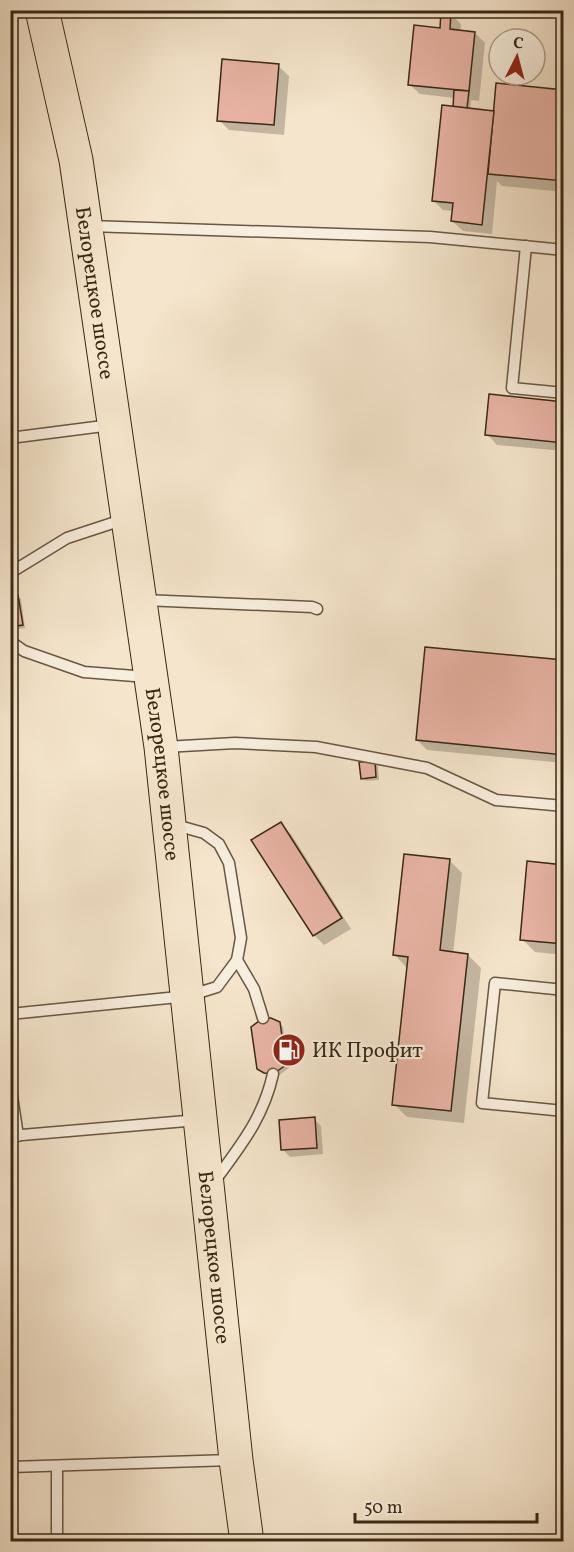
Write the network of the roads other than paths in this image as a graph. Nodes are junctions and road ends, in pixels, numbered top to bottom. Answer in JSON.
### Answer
{"nodes":[{"id":1,"x":42,"y":10,"type":"edge"},
{"id":2,"x":86,"y":226,"type":"junction"},
{"id":3,"x":526,"y":246,"type":"junction"},
{"id":4,"x":564,"y":250,"type":"edge"},
{"id":5,"x":564,"y":393,"type":"edge"},
{"id":6,"x":114,"y":425,"type":"junction"},
{"id":7,"x":10,"y":438,"type":"edge"},
{"id":8,"x":128,"y":518,"type":"junction"},
{"id":9,"x":10,"y":573,"type":"edge"},
{"id":10,"x":140,"y":600,"type":"junction"},
{"id":11,"x":317,"y":609,"type":"dead end"},
{"id":12,"x":10,"y":641,"type":"edge"},
{"id":13,"x":151,"y":678,"type":"junction"},
{"id":14,"x":161,"y":747,"type":"junction"},
{"id":15,"x":564,"y":806,"type":"edge"},
{"id":16,"x":171,"y":823,"type":"junction"},
{"id":17,"x":237,"y":960,"type":"junction"},
{"id":18,"x":564,"y":990,"type":"edge"},
{"id":19,"x":188,"y":996,"type":"junction"},
{"id":20,"x":10,"y":1014,"type":"edge"},
{"id":21,"x":263,"y":1018,"type":"dead end"},
{"id":22,"x":273,"y":1074,"type":"dead end"},
{"id":23,"x":10,"y":1083,"type":"edge"},
{"id":24,"x":564,"y":1111,"type":"edge"},
{"id":25,"x":201,"y":1120,"type":"junction"},
{"id":26,"x":14,"y":1136,"type":"edge"},
{"id":27,"x":208,"y":1189,"type":"junction"},
{"id":28,"x":236,"y":1460,"type":"junction"},
{"id":29,"x":57,"y":1466,"type":"junction"},
{"id":30,"x":10,"y":1467,"type":"edge"},
{"id":31,"x":57,"y":1542,"type":"edge"},
{"id":32,"x":248,"y":1542,"type":"edge"}],
"edges":[{"from":1,"to":2,"type":"main road","name":"Белорецкое шоссе"},
{"from":2,"to":3,"type":"lane"},
{"from":2,"to":6,"type":"main road","name":"Белорецкое шоссе"},
{"from":3,"to":4,"type":"lane"},
{"from":3,"to":5,"type":"lane"},
{"from":6,"to":7,"type":"lane"},
{"from":6,"to":8,"type":"main road","name":"Белорецкое шоссе"},
{"from":8,"to":9,"type":"lane"},
{"from":8,"to":10,"type":"main road","name":"Белорецкое шоссе"},
{"from":10,"to":11,"type":"lane"},
{"from":10,"to":13,"type":"main road","name":"Белорецкое шоссе"},
{"from":12,"to":13,"type":"lane"},
{"from":13,"to":14,"type":"main road","name":"Белорецкое шоссе"},
{"from":14,"to":15,"type":"lane"},
{"from":14,"to":16,"type":"main road","name":"Белорецкое шоссе"},
{"from":16,"to":17,"type":"lane"},
{"from":16,"to":19,"type":"main road","name":"Белорецкое шоссе"},
{"from":17,"to":19,"type":"lane"},
{"from":17,"to":21,"type":"lane"},
{"from":18,"to":24,"type":"lane"},
{"from":19,"to":20,"type":"lane"},
{"from":19,"to":25,"type":"main road","name":"Белорецкое шоссе"},
{"from":22,"to":27,"type":"lane"},
{"from":23,"to":26,"type":"lane"},
{"from":25,"to":26,"type":"lane"},
{"from":25,"to":27,"type":"main road","name":"Белорецкое шоссе"},
{"from":27,"to":28,"type":"main road","name":"Белорецкое шоссе"},
{"from":28,"to":29,"type":"lane"},
{"from":28,"to":32,"type":"main road","name":"Белорецкое шоссе"},
{"from":29,"to":30,"type":"lane"},
{"from":29,"to":31,"type":"lane"}]}
